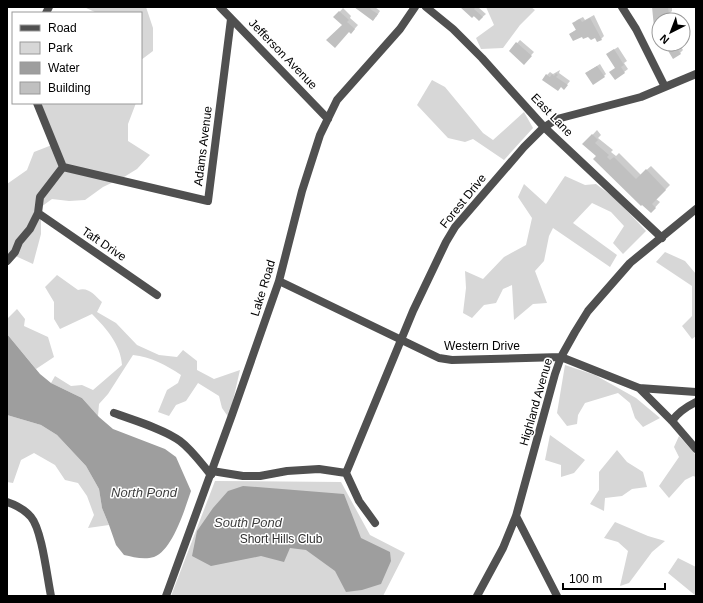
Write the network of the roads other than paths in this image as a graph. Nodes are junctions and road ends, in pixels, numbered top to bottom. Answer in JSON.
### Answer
{"nodes":[{"id":1,"x":220,"y":7,"type":"edge"},
{"id":2,"x":415,"y":7,"type":"edge"},
{"id":3,"x":426,"y":7,"type":"edge"},
{"id":4,"x":622,"y":7,"type":"edge"},
{"id":5,"x":231,"y":19,"type":"junction"},
{"id":6,"x":696,"y":74,"type":"edge"},
{"id":7,"x":665,"y":87,"type":"junction"},
{"id":8,"x":37,"y":104,"type":"edge"},
{"id":9,"x":328,"y":119,"type":"junction"},
{"id":10,"x":544,"y":127,"type":"junction"},
{"id":11,"x":63,"y":167,"type":"junction"},
{"id":12,"x":696,"y":209,"type":"edge"},
{"id":13,"x":38,"y":213,"type":"junction"},
{"id":14,"x":662,"y":238,"type":"junction"},
{"id":15,"x":7,"y":261,"type":"edge"},
{"id":16,"x":279,"y":281,"type":"junction"},
{"id":17,"x":157,"y":295,"type":"dead end"},
{"id":18,"x":400,"y":340,"type":"junction"},
{"id":19,"x":561,"y":357,"type":"junction"},
{"id":20,"x":639,"y":388,"type":"junction"},
{"id":21,"x":696,"y":392,"type":"edge"},
{"id":22,"x":696,"y":402,"type":"edge"},
{"id":23,"x":114,"y":413,"type":"dead end"},
{"id":24,"x":672,"y":421,"type":"junction"},
{"id":25,"x":696,"y":448,"type":"edge"},
{"id":26,"x":211,"y":473,"type":"junction"},
{"id":27,"x":346,"y":473,"type":"junction"},
{"id":28,"x":7,"y":502,"type":"edge"},
{"id":29,"x":516,"y":516,"type":"junction"},
{"id":30,"x":375,"y":523,"type":"dead end"},
{"id":31,"x":51,"y":596,"type":"edge"},
{"id":32,"x":166,"y":596,"type":"edge"},
{"id":33,"x":477,"y":596,"type":"edge"},
{"id":34,"x":557,"y":596,"type":"edge"}],
"edges":[{"from":1,"to":5,"type":"street","name":"Jefferson Avenue"},
{"from":2,"to":9,"type":"street","name":"Lake Road"},
{"from":3,"to":10,"type":"street","name":"East Lane"},
{"from":4,"to":7,"type":"street"},
{"from":5,"to":9,"type":"street","name":"Jefferson Avenue"},
{"from":5,"to":11,"type":"street","name":"Adams Avenue"},
{"from":6,"to":7,"type":"street","name":"Forest Drive"},
{"from":7,"to":10,"type":"street","name":"Forest Drive"},
{"from":8,"to":11,"type":"street"},
{"from":9,"to":16,"type":"street","name":"Lake Road"},
{"from":10,"to":14,"type":"street","name":"East Lane"},
{"from":10,"to":18,"type":"street","name":"Forest Drive"},
{"from":11,"to":13,"type":"street"},
{"from":12,"to":14,"type":"street","name":"Highland Avenue"},
{"from":13,"to":15,"type":"street"},
{"from":13,"to":17,"type":"street","name":"Taft Drive"},
{"from":14,"to":19,"type":"street","name":"Highland Avenue"},
{"from":16,"to":18,"type":"street","name":"Western Drive"},
{"from":16,"to":26,"type":"street","name":"Lake Road"},
{"from":18,"to":19,"type":"street","name":"Western Drive"},
{"from":18,"to":27,"type":"street","name":"Forest Drive"},
{"from":19,"to":20,"type":"street","name":"Western Drive"},
{"from":19,"to":29,"type":"street","name":"Highland Avenue"},
{"from":20,"to":21,"type":"street","name":"Western Drive"},
{"from":20,"to":24,"type":"street"},
{"from":22,"to":24,"type":"street"},
{"from":23,"to":26,"type":"street"},
{"from":24,"to":25,"type":"street"},
{"from":26,"to":27,"type":"street"},
{"from":26,"to":32,"type":"street","name":"Lake Road"},
{"from":27,"to":30,"type":"street"},
{"from":28,"to":31,"type":"street"},
{"from":29,"to":33,"type":"street","name":"Highland Avenue"},
{"from":29,"to":34,"type":"street"}]}
